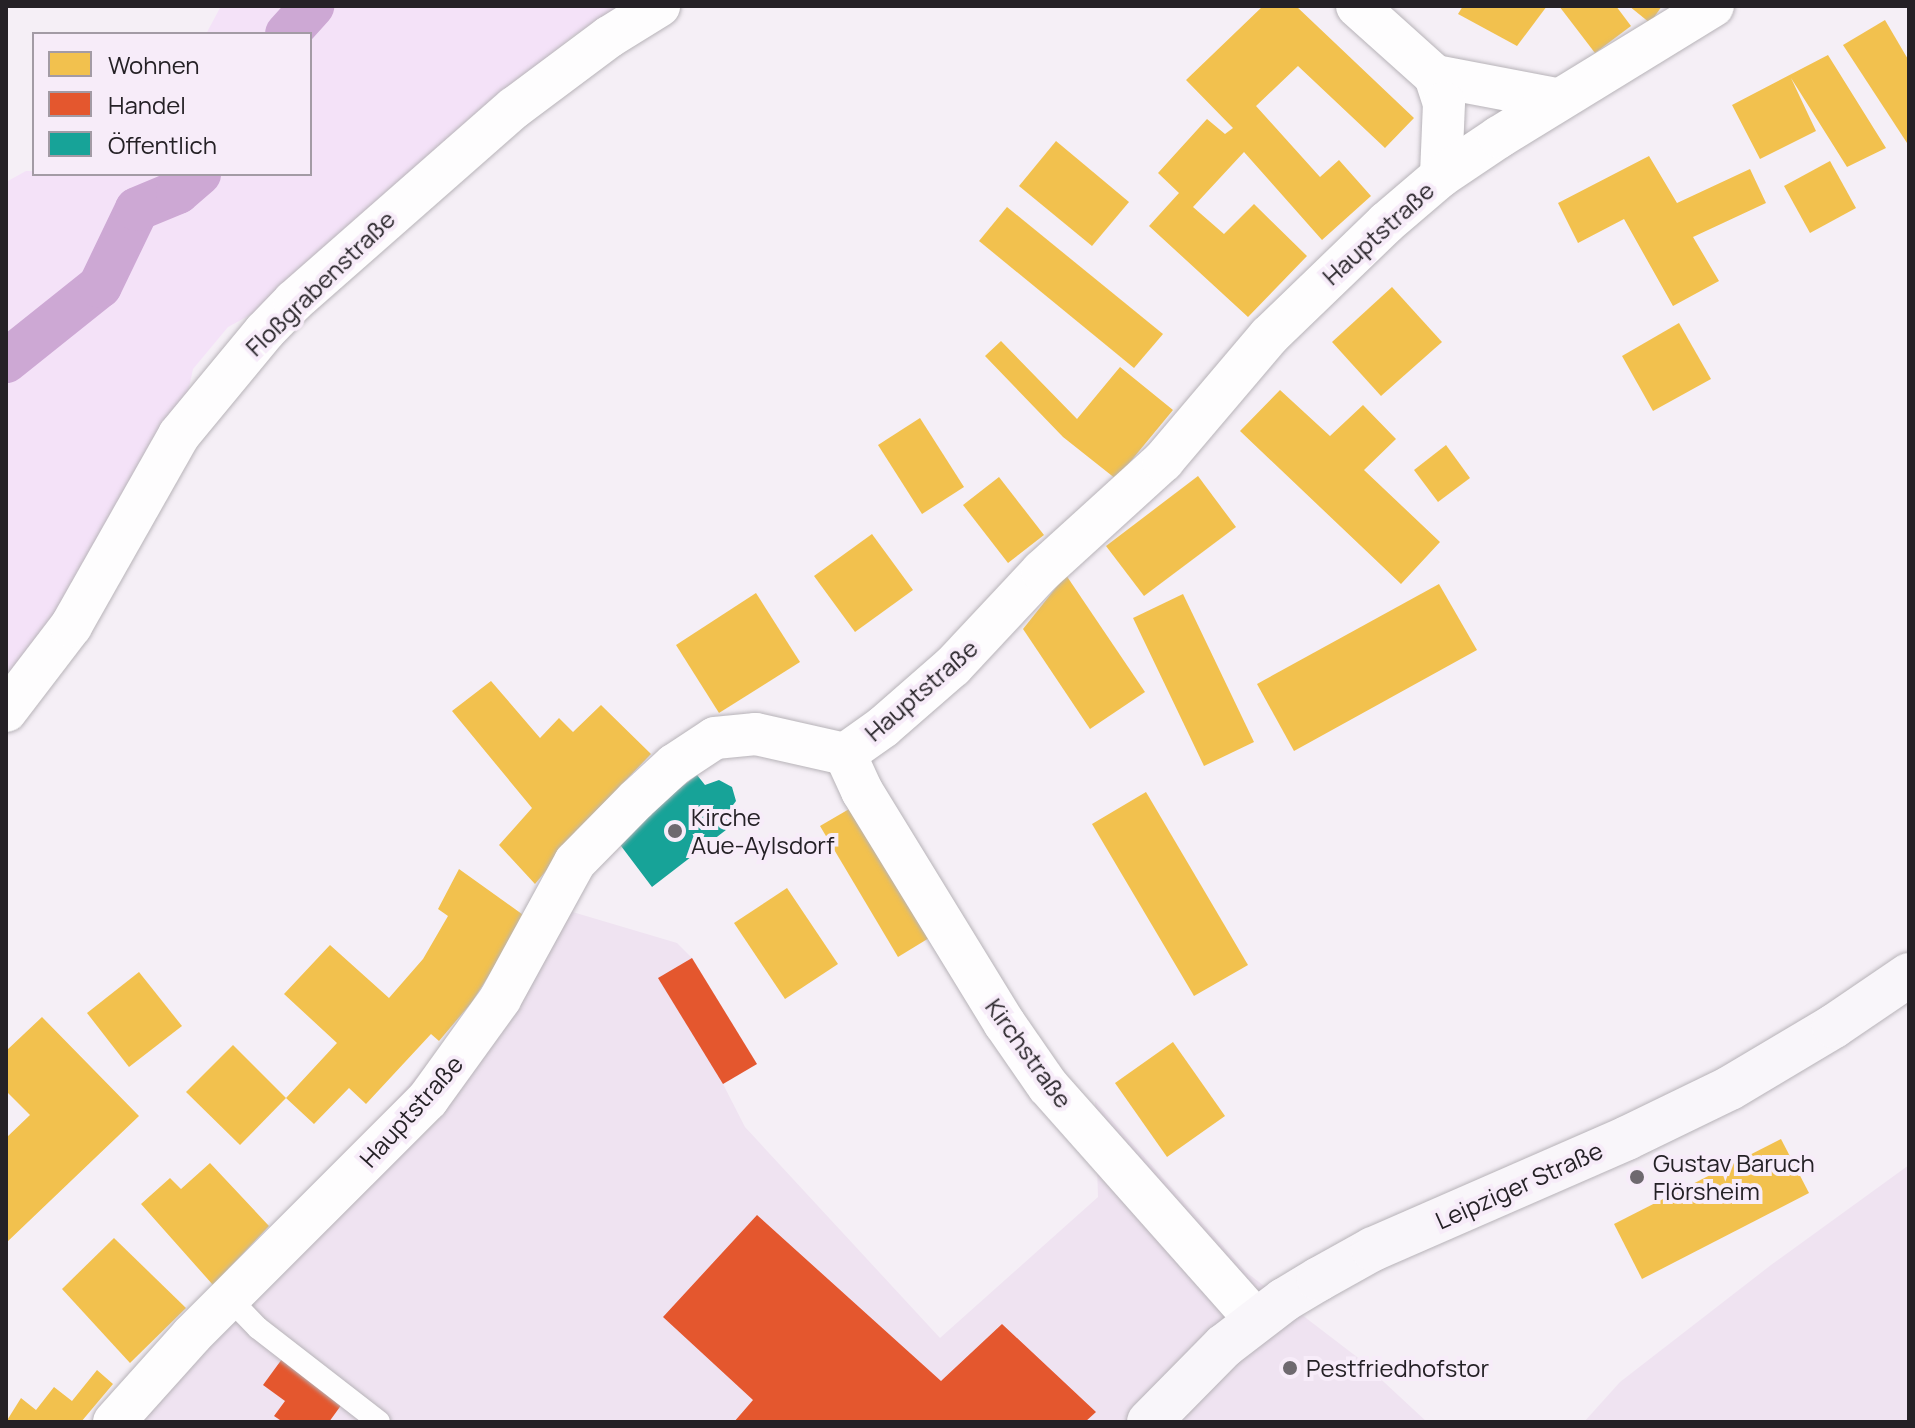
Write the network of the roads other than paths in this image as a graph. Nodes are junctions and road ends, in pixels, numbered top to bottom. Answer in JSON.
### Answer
{"nodes":[{"id":1,"x":659,"y":6,"type":"edge"},
{"id":2,"x":1357,"y":6,"type":"edge"},
{"id":3,"x":1713,"y":6,"type":"edge"},
{"id":4,"x":1435,"y":76,"type":"junction"},
{"id":5,"x":1557,"y":99,"type":"junction"},
{"id":6,"x":1441,"y":176,"type":"junction"},
{"id":7,"x":6,"y":711,"type":"edge"},
{"id":8,"x":845,"y":754,"type":"junction"},
{"id":9,"x":1909,"y":975,"type":"edge"},
{"id":10,"x":230,"y":1299,"type":"junction"},
{"id":11,"x":1256,"y":1320,"type":"junction"},
{"id":12,"x":114,"y":1422,"type":"edge"},
{"id":13,"x":379,"y":1422,"type":"edge"},
{"id":14,"x":1149,"y":1422,"type":"edge"}],
"edges":[{"from":1,"to":7,"type":"street","name":"Floßgrabenstraße"},
{"from":2,"to":4,"type":"street"},
{"from":3,"to":5,"type":"street","name":"Hauptstraße"},
{"from":4,"to":5,"type":"street"},
{"from":4,"to":6,"type":"street"},
{"from":5,"to":6,"type":"street","name":"Hauptstraße"},
{"from":6,"to":8,"type":"street","name":"Hauptstraße"},
{"from":8,"to":10,"type":"street","name":"Hauptstraße"},
{"from":8,"to":11,"type":"street","name":"Kirchstraße"},
{"from":9,"to":11,"type":"street","name":"Leipziger Straße"},
{"from":10,"to":12,"type":"street","name":"Hauptstraße"},
{"from":10,"to":13,"type":"lane"},
{"from":11,"to":14,"type":"street","name":"Leipziger Straße"}]}
